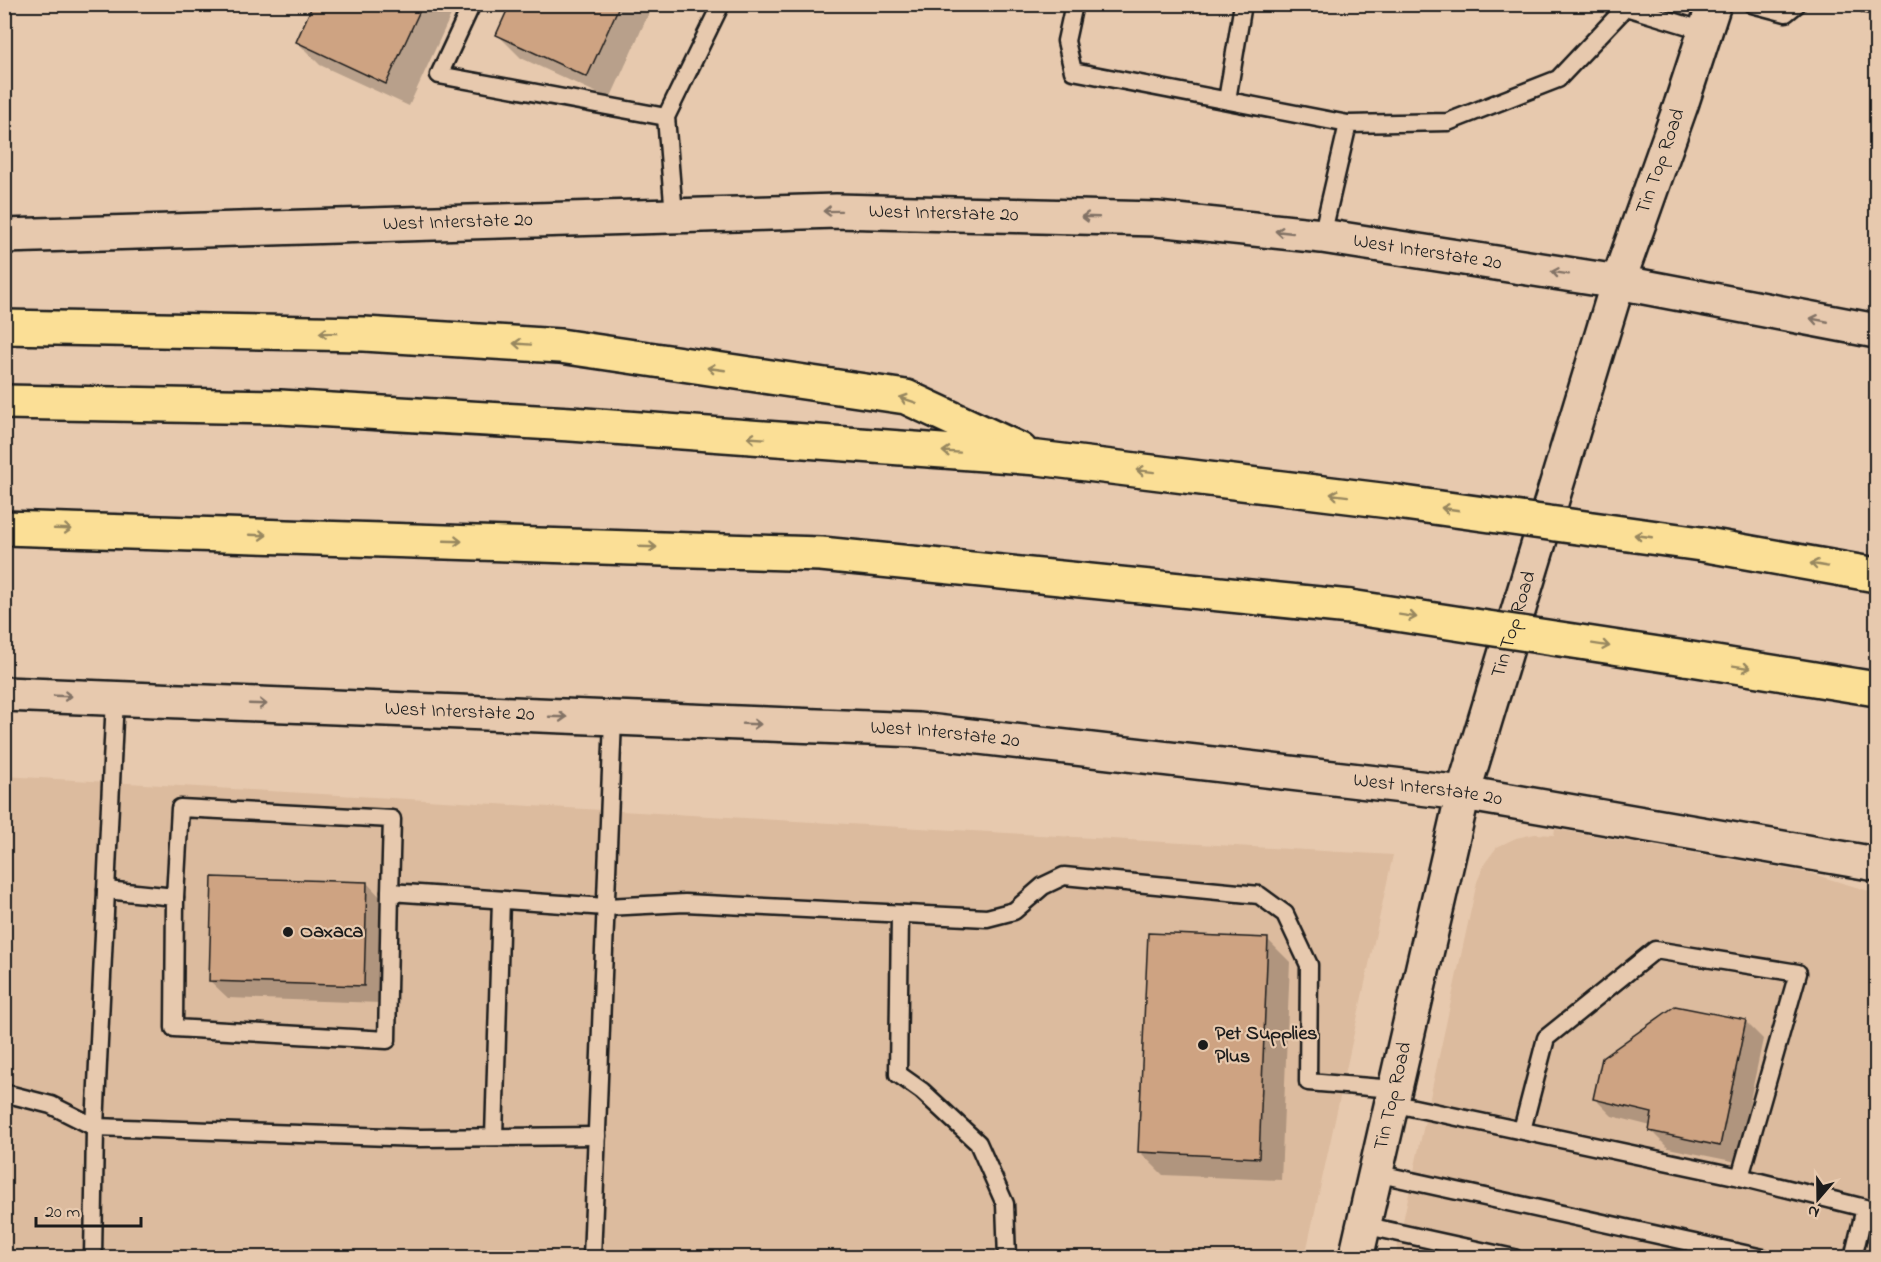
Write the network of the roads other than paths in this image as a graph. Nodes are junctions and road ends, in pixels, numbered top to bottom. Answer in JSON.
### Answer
{"nodes":[{"id":1,"x":472,"y":4,"type":"edge"},
{"id":2,"x":721,"y":4,"type":"edge"},
{"id":3,"x":1074,"y":4,"type":"edge"},
{"id":4,"x":1243,"y":4,"type":"edge"},
{"id":5,"x":1752,"y":4,"type":"edge"},
{"id":6,"x":1797,"y":4,"type":"edge"},
{"id":7,"x":1867,"y":4,"type":"edge"},
{"id":8,"x":1876,"y":6,"type":"edge"},
{"id":9,"x":1710,"y":18,"type":"edge"},
{"id":10,"x":1227,"y":100,"type":"junction"},
{"id":11,"x":666,"y":117,"type":"junction"},
{"id":12,"x":1348,"y":123,"type":"junction"},
{"id":13,"x":674,"y":215,"type":"junction"},
{"id":14,"x":4,"y":236,"type":"edge"},
{"id":15,"x":1322,"y":236,"type":"junction"},
{"id":16,"x":1618,"y":282,"type":"junction"},
{"id":17,"x":4,"y":327,"type":"edge"},
{"id":18,"x":1876,"y":331,"type":"edge"},
{"id":19,"x":4,"y":402,"type":"edge"},
{"id":20,"x":1038,"y":458,"type":"junction"},
{"id":21,"x":4,"y":528,"type":"edge"},
{"id":22,"x":1876,"y":575,"type":"edge"},
{"id":23,"x":1876,"y":689,"type":"edge"},
{"id":24,"x":4,"y":694,"type":"edge"},
{"id":25,"x":115,"y":698,"type":"junction"},
{"id":26,"x":613,"y":719,"type":"junction"},
{"id":27,"x":1463,"y":793,"type":"junction"},
{"id":28,"x":1876,"y":864,"type":"edge"},
{"id":29,"x":106,"y":890,"type":"junction"},
{"id":30,"x":390,"y":892,"type":"junction"},
{"id":31,"x":175,"y":897,"type":"junction"},
{"id":32,"x":501,"y":900,"type":"junction"},
{"id":33,"x":606,"y":907,"type":"junction"},
{"id":34,"x":900,"y":914,"type":"junction"},
{"id":35,"x":4,"y":1094,"type":"edge"},
{"id":36,"x":1393,"y":1096,"type":"junction"},
{"id":37,"x":95,"y":1127,"type":"junction"},
{"id":38,"x":1522,"y":1130,"type":"junction"},
{"id":39,"x":597,"y":1136,"type":"junction"},
{"id":40,"x":494,"y":1137,"type":"junction"},
{"id":41,"x":1375,"y":1173,"type":"junction"},
{"id":42,"x":1740,"y":1178,"type":"junction"},
{"id":43,"x":1363,"y":1225,"type":"junction"},
{"id":44,"x":1466,"y":1253,"type":"edge"},
{"id":45,"x":93,"y":1257,"type":"edge"},
{"id":46,"x":592,"y":1257,"type":"edge"},
{"id":47,"x":1007,"y":1257,"type":"edge"},
{"id":48,"x":1356,"y":1257,"type":"edge"},
{"id":49,"x":1514,"y":1257,"type":"edge"},
{"id":50,"x":1763,"y":1257,"type":"edge"},
{"id":51,"x":1853,"y":1257,"type":"edge"}],
"edges":[{"from":1,"to":11,"type":"lane"},
{"from":2,"to":11,"type":"lane"},
{"from":3,"to":10,"type":"lane"},
{"from":4,"to":10,"type":"lane"},
{"from":5,"to":6,"type":"lane"},
{"from":7,"to":8,"type":"lane"},
{"from":9,"to":12,"type":"lane"},
{"from":9,"to":16,"type":"main road","name":"Tin Top Road"},
{"from":10,"to":12,"type":"lane"},
{"from":11,"to":13,"type":"lane"},
{"from":12,"to":15,"type":"lane"},
{"from":13,"to":14,"type":"main road","name":"West Interstate 20"},
{"from":15,"to":13,"type":"main road","name":"West Interstate 20","one_way":true},
{"from":16,"to":15,"type":"main road","name":"West Interstate 20","one_way":true},
{"from":18,"to":16,"type":"main road","name":"West Interstate 20","one_way":true},
{"from":16,"to":27,"type":"main road","name":"Tin Top Road"},
{"from":20,"to":17,"type":"highway","one_way":true},
{"from":20,"to":19,"type":"highway","one_way":true},
{"from":22,"to":20,"type":"highway","one_way":true,"bridge":true},
{"from":21,"to":23,"type":"highway","one_way":true,"bridge":true},
{"from":24,"to":25,"type":"main road","name":"West Interstate 20","one_way":true},
{"from":25,"to":26,"type":"main road","name":"West Interstate 20","one_way":true},
{"from":25,"to":29,"type":"lane"},
{"from":26,"to":27,"type":"main road","name":"West Interstate 20","one_way":true},
{"from":26,"to":33,"type":"lane"},
{"from":27,"to":28,"type":"main road","name":"West Interstate 20"},
{"from":27,"to":36,"type":"main road","name":"Tin Top Road"},
{"from":29,"to":31,"type":"lane"},
{"from":29,"to":37,"type":"lane"},
{"from":30,"to":31,"type":"lane"},
{"from":30,"to":31,"type":"lane"},
{"from":30,"to":32,"type":"lane"},
{"from":32,"to":33,"type":"lane"},
{"from":32,"to":40,"type":"lane"},
{"from":33,"to":34,"type":"lane"},
{"from":33,"to":39,"type":"lane"},
{"from":34,"to":36,"type":"lane"},
{"from":34,"to":47,"type":"lane"},
{"from":35,"to":37,"type":"lane"},
{"from":36,"to":38,"type":"lane"},
{"from":36,"to":41,"type":"main road","name":"Tin Top Road"},
{"from":37,"to":40,"type":"lane"},
{"from":37,"to":45,"type":"lane"},
{"from":38,"to":42,"type":"lane"},
{"from":38,"to":42,"type":"lane"},
{"from":39,"to":40,"type":"lane"},
{"from":39,"to":46,"type":"lane"},
{"from":41,"to":43,"type":"main road","name":"Tin Top Road"},
{"from":41,"to":50,"type":"lane"},
{"from":42,"to":51,"type":"lane"},
{"from":43,"to":44,"type":"lane"},
{"from":43,"to":48,"type":"main road","name":"Tin Top Road"},
{"from":44,"to":49,"type":"lane"}]}
